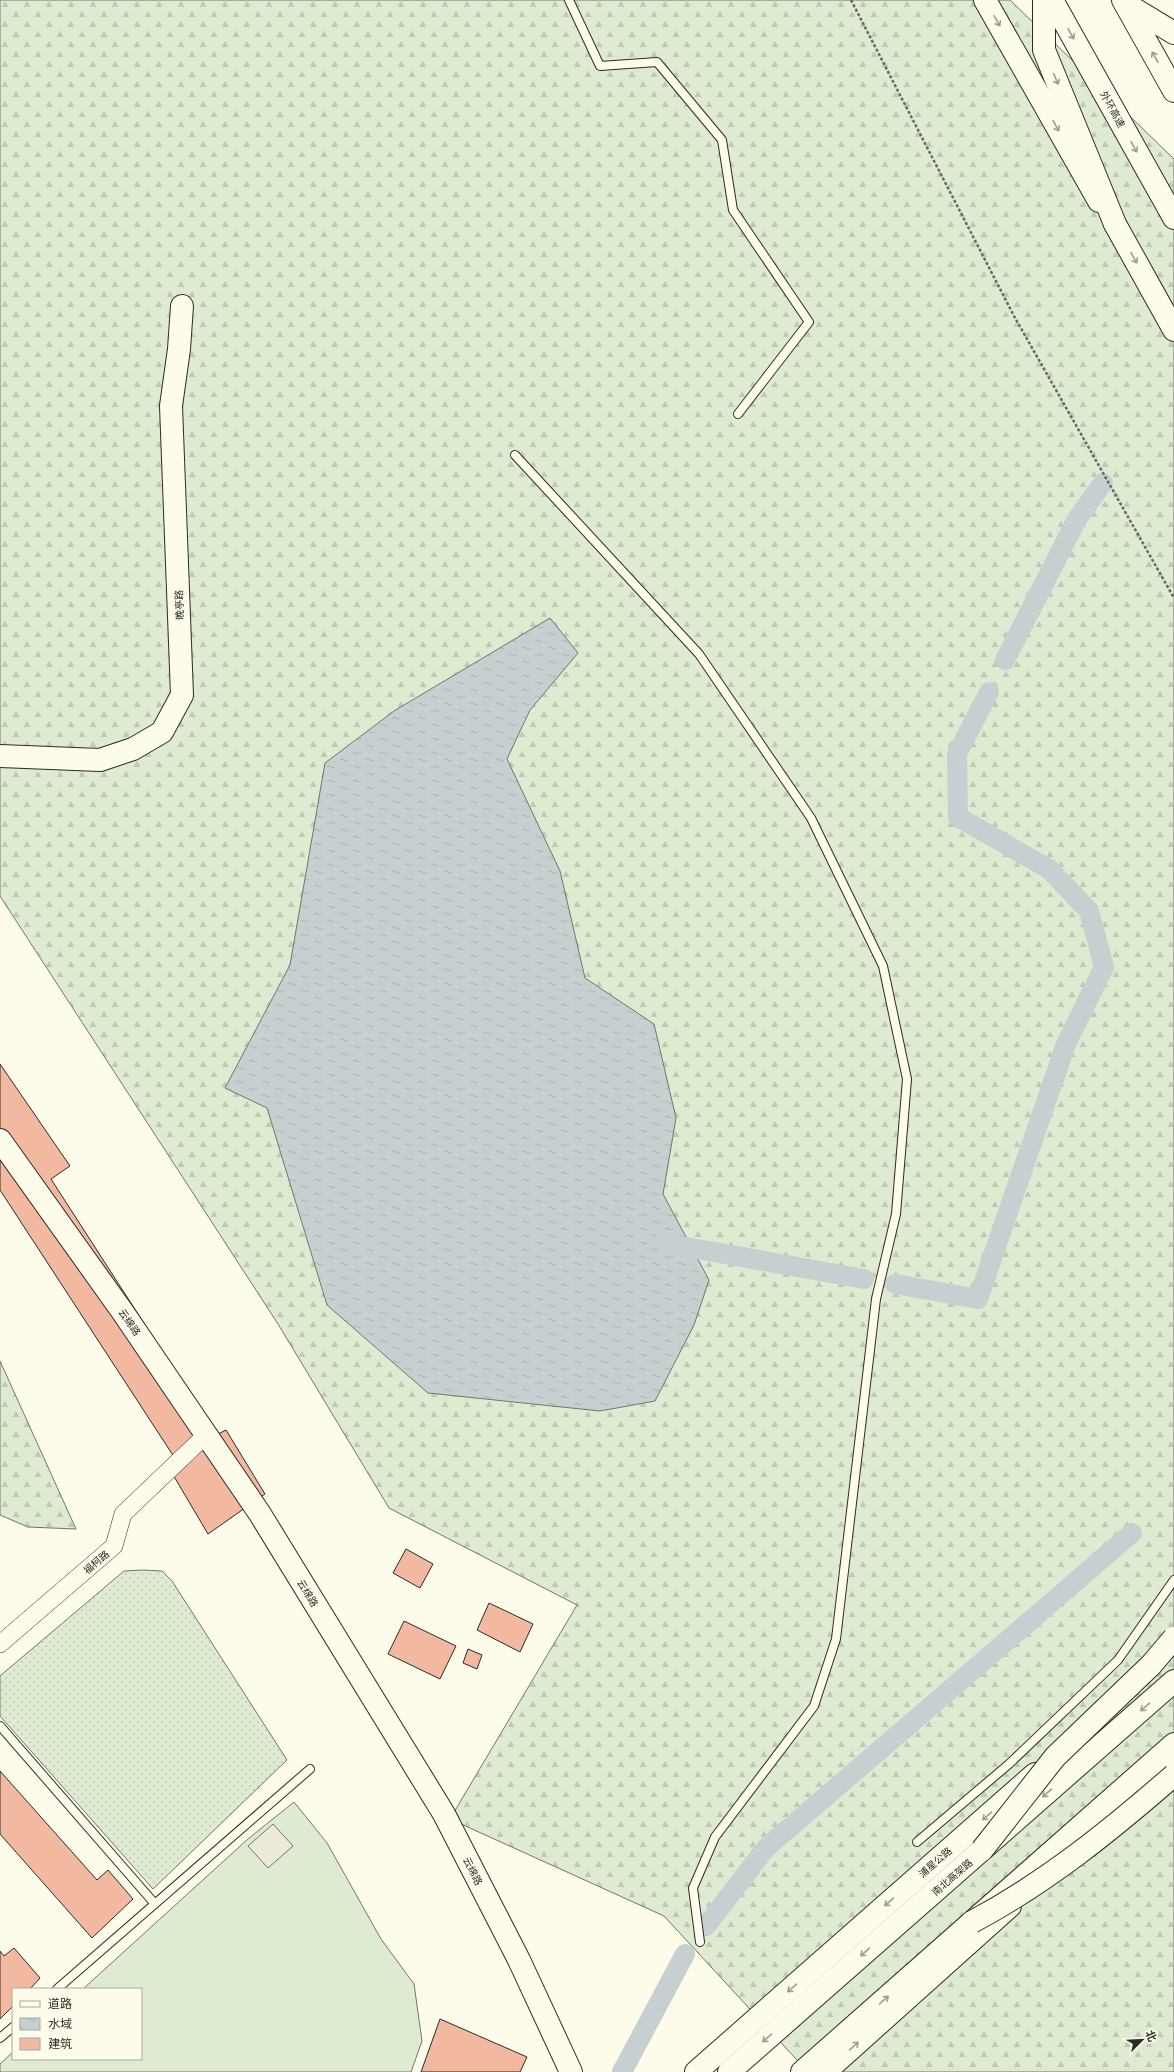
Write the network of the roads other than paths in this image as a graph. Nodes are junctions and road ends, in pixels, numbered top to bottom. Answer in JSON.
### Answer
{"nodes":[{"id":1,"x":569,"y":0,"type":"edge"},
{"id":2,"x":985,"y":0,"type":"edge"},
{"id":3,"x":1044,"y":0,"type":"edge"},
{"id":4,"x":1052,"y":0,"type":"edge"},
{"id":5,"x":1124,"y":1,"type":"edge"},
{"id":6,"x":1174,"y":33,"type":"edge"},
{"id":7,"x":1174,"y":91,"type":"edge"},
{"id":8,"x":1174,"y":218,"type":"edge"},
{"id":9,"x":1115,"y":224,"type":"junction"},
{"id":10,"x":182,"y":306,"type":"dead end"},
{"id":11,"x":1174,"y":330,"type":"edge"},
{"id":12,"x":738,"y":414,"type":"dead end"},
{"id":13,"x":515,"y":455,"type":"dead end"},
{"id":14,"x":0,"y":756,"type":"edge"},
{"id":15,"x":0,"y":1140,"type":"edge"},
{"id":16,"x":207,"y":1434,"type":"junction"},
{"id":17,"x":1174,"y":1580,"type":"edge"},
{"id":18,"x":1174,"y":1638,"type":"edge"},
{"id":19,"x":0,"y":1644,"type":"edge"},
{"id":20,"x":1174,"y":1646,"type":"edge"},
{"id":21,"x":1174,"y":1652,"type":"edge"},
{"id":22,"x":1152,"y":1665,"type":"junction"},
{"id":23,"x":1174,"y":1681,"type":"edge"},
{"id":24,"x":0,"y":1726,"type":"edge"},
{"id":25,"x":1174,"y":1744,"type":"edge"},
{"id":26,"x":1174,"y":1762,"type":"edge"},
{"id":27,"x":310,"y":1769,"type":"dead end"},
{"id":28,"x":1174,"y":1775,"type":"edge"},
{"id":29,"x":917,"y":1842,"type":"dead end"},
{"id":30,"x":982,"y":1850,"type":"junction"},
{"id":31,"x":155,"y":1904,"type":"junction"},
{"id":32,"x":972,"y":1922,"type":"junction"},
{"id":33,"x":700,"y":1942,"type":"dead end"},
{"id":34,"x":58,"y":1988,"type":"edge"},
{"id":35,"x":12,"y":2028,"type":"edge"},
{"id":36,"x":0,"y":2038,"type":"edge"},
{"id":37,"x":571,"y":2072,"type":"edge"},
{"id":38,"x":696,"y":2072,"type":"edge"},
{"id":39,"x":729,"y":2072,"type":"edge"},
{"id":40,"x":802,"y":2072,"type":"edge"},
{"id":41,"x":825,"y":2072,"type":"edge"}],
"edges":[{"from":1,"to":12,"type":"lane"},
{"from":2,"to":9,"type":"main road","one_way":true},
{"from":3,"to":9,"type":"main road","one_way":true},
{"from":4,"to":8,"type":"main road","name":"外环高速","one_way":true},
{"from":5,"to":6,"type":"main road"},
{"from":7,"to":5,"type":"main road","one_way":true},
{"from":9,"to":11,"type":"main road","one_way":true},
{"from":10,"to":14,"type":"main road","name":"晚亭路"},
{"from":13,"to":33,"type":"lane"},
{"from":15,"to":16,"type":"main road","name":"云绵路"},
{"from":16,"to":19,"type":"street","name":"福柯路"},
{"from":16,"to":37,"type":"main road","name":"云绵路"},
{"from":17,"to":29,"type":"lane"},
{"from":18,"to":22,"type":"main road","bridge":true},
{"from":20,"to":22,"type":"main road","bridge":true},
{"from":21,"to":38,"type":"main road","name":"浦星公路","one_way":true},
{"from":22,"to":30,"type":"main road","bridge":true},
{"from":23,"to":30,"type":"main road","name":"南北高架路","one_way":true,"bridge":true},
{"from":24,"to":31,"type":"lane"},
{"from":25,"to":32,"type":"main road","bridge":true},
{"from":41,"to":26,"type":"main road","one_way":true},
{"from":27,"to":31,"type":"lane"},
{"from":28,"to":32,"type":"main road","bridge":true},
{"from":30,"to":39,"type":"main road","name":"南北高架路","one_way":true},
{"from":31,"to":34,"type":"lane"},
{"from":40,"to":32,"type":"main road","one_way":true},
{"from":35,"to":36,"type":"lane"}]}
